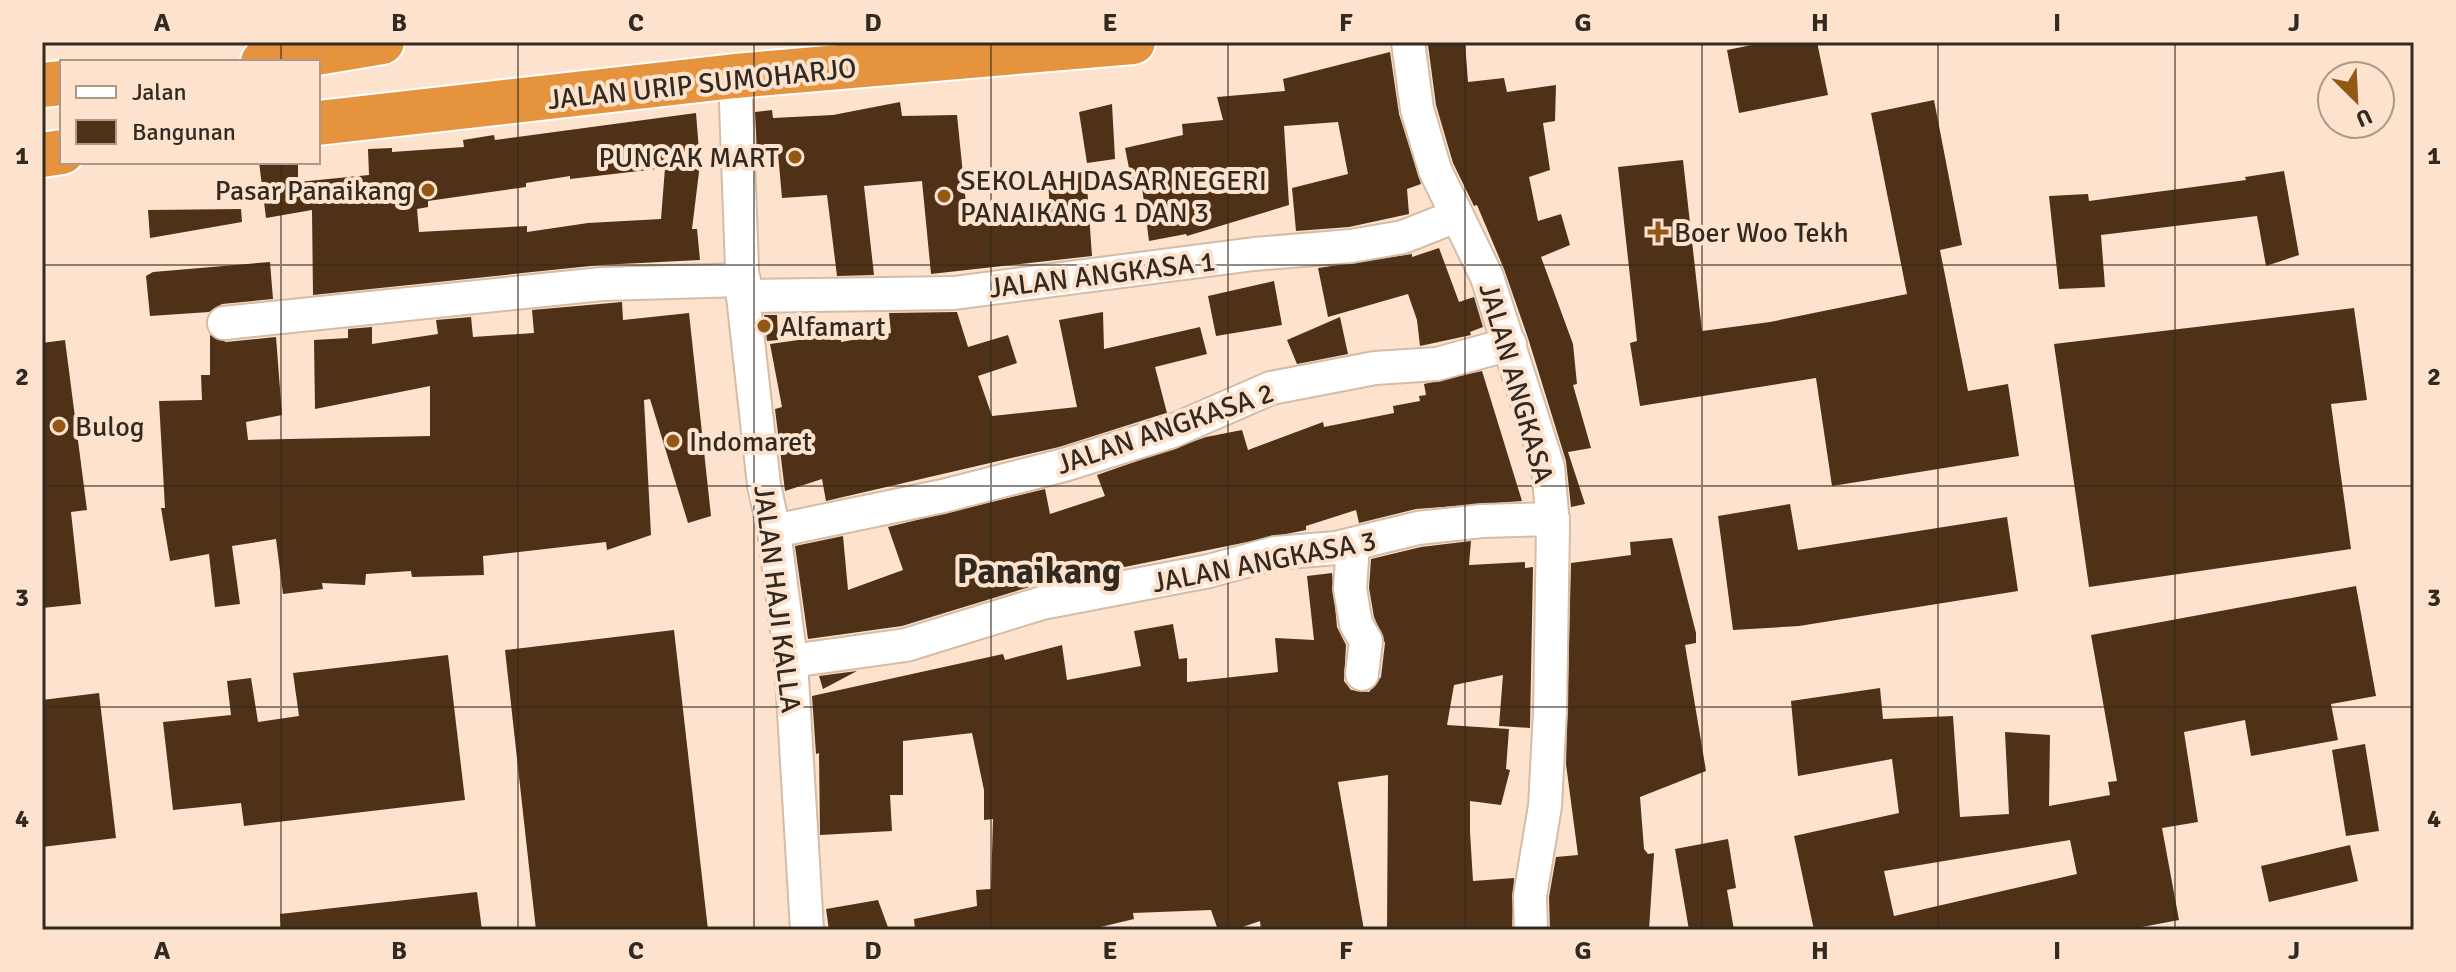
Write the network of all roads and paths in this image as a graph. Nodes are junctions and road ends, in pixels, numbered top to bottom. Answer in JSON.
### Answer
{"nodes":[{"id":1,"x":382,"y":42,"type":"edge"},
{"id":2,"x":1133,"y":42,"type":"edge"},
{"id":3,"x":1408,"y":42,"type":"edge"},
{"id":4,"x":275,"y":60,"type":"edge"},
{"id":5,"x":735,"y":76,"type":"junction"},
{"id":6,"x":320,"y":123,"type":"edge"},
{"id":7,"x":1456,"y":216,"type":"junction"},
{"id":8,"x":743,"y":288,"type":"junction"},
{"id":9,"x":224,"y":323,"type":"dead end"},
{"id":10,"x":1510,"y":344,"type":"junction"},
{"id":11,"x":1553,"y":519,"type":"junction"},
{"id":12,"x":774,"y":531,"type":"junction"},
{"id":13,"x":1353,"y":544,"type":"junction"},
{"id":14,"x":791,"y":661,"type":"junction"},
{"id":15,"x":1362,"y":674,"type":"dead end"},
{"id":16,"x":807,"y":930,"type":"edge"},
{"id":17,"x":1531,"y":930,"type":"edge"}],
"edges":[{"from":1,"to":4,"type":"highway"},
{"from":2,"to":5,"type":"highway","name":"JALAN URIP SUMOHARJO"},
{"from":3,"to":7,"type":"street","name":"JALAN ANGKASA"},
{"from":5,"to":6,"type":"highway","name":"JALAN URIP SUMOHARJO"},
{"from":5,"to":8,"type":"street","name":"JALAN HAJI KALLA"},
{"from":7,"to":8,"type":"street","name":"JALAN ANGKASA 1"},
{"from":7,"to":10,"type":"street","name":"JALAN ANGKASA"},
{"from":8,"to":9,"type":"street","name":"JALAN ANGKASA 1"},
{"from":8,"to":12,"type":"street","name":"JALAN HAJI KALLA"},
{"from":10,"to":11,"type":"street","name":"JALAN ANGKASA"},
{"from":10,"to":12,"type":"street","name":"JALAN ANGKASA 2"},
{"from":11,"to":13,"type":"street","name":"JALAN ANGKASA 3"},
{"from":11,"to":17,"type":"street","name":"JALAN ANGKASA"},
{"from":12,"to":14,"type":"street","name":"JALAN HAJI KALLA"},
{"from":13,"to":14,"type":"street","name":"JALAN ANGKASA 3"},
{"from":13,"to":15,"type":"street"},
{"from":14,"to":16,"type":"street","name":"JALAN HAJI KALLA"}]}
